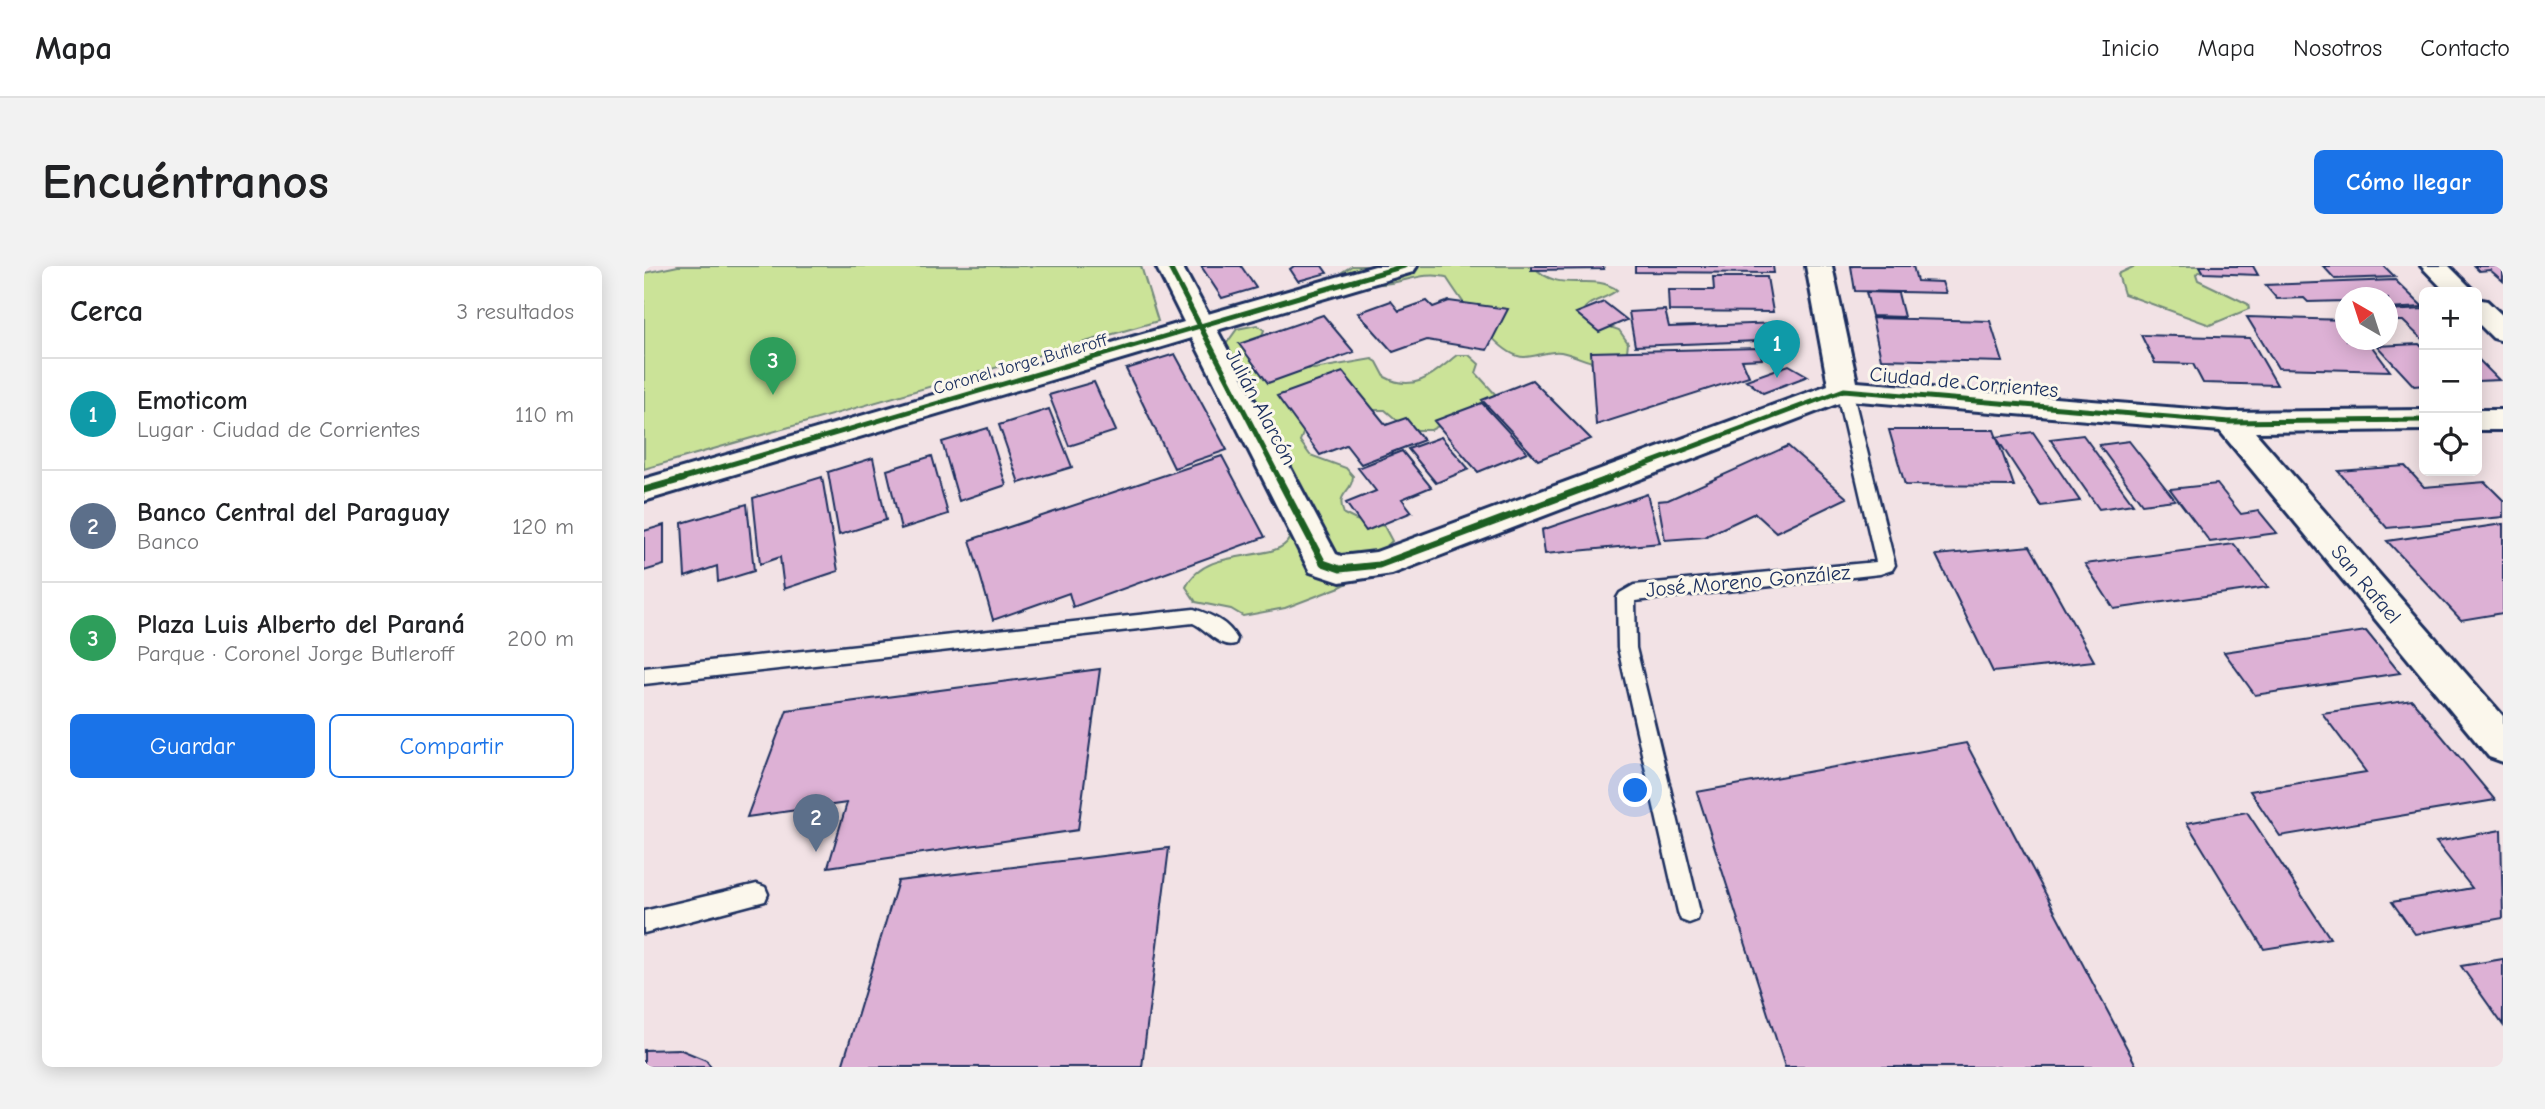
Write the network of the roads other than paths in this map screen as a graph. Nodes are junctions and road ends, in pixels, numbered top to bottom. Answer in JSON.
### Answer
{"nodes":[{"id":1,"x":1169,"y":266,"type":"edge"},
{"id":2,"x":1404,"y":266,"type":"edge"},
{"id":3,"x":1819,"y":266,"type":"edge"},
{"id":4,"x":2434,"y":266,"type":"edge"},
{"id":5,"x":2456,"y":287,"type":"edge"},
{"id":6,"x":2482,"y":312,"type":"edge"},
{"id":7,"x":1200,"y":327,"type":"junction"},
{"id":8,"x":2503,"y":332,"type":"edge"},
{"id":9,"x":1844,"y":390,"type":"junction"},
{"id":10,"x":2419,"y":420,"type":"edge"},
{"id":11,"x":2482,"y":420,"type":"edge"},
{"id":12,"x":2503,"y":420,"type":"edge"},
{"id":13,"x":2230,"y":422,"type":"junction"},
{"id":14,"x":644,"y":490,"type":"edge"},
{"id":15,"x":1323,"y":563,"type":"joint"},
{"id":16,"x":1228,"y":639,"type":"dead end"},
{"id":17,"x":644,"y":677,"type":"edge"},
{"id":18,"x":2503,"y":746,"type":"edge"},
{"id":19,"x":757,"y":894,"type":"dead end"},
{"id":20,"x":1689,"y":912,"type":"dead end"},
{"id":21,"x":644,"y":922,"type":"edge"}],
"edges":[{"from":1,"to":7,"type":"street","name":"Julián Alarcón"},
{"from":2,"to":7,"type":"street","name":"Coronel Jorge Butleroff"},
{"from":3,"to":9,"type":"street","name":"José Moreno González"},
{"from":4,"to":5,"type":"street"},
{"from":6,"to":8,"type":"street"},
{"from":7,"to":14,"type":"street","name":"Coronel Jorge Butleroff"},
{"from":7,"to":15,"type":"street","name":"Julián Alarcón"},
{"from":9,"to":13,"type":"street","name":"Ciudad de Corrientes"},
{"from":9,"to":15,"type":"street","name":"Ciudad de Corrientes"},
{"from":9,"to":20,"type":"lane","name":"José Moreno González"},
{"from":10,"to":13,"type":"street","name":"Ciudad de Corrientes"},
{"from":11,"to":12,"type":"street"},
{"from":13,"to":18,"type":"street","name":"San Rafael"},
{"from":16,"to":17,"type":"lane"},
{"from":19,"to":21,"type":"lane"}]}
